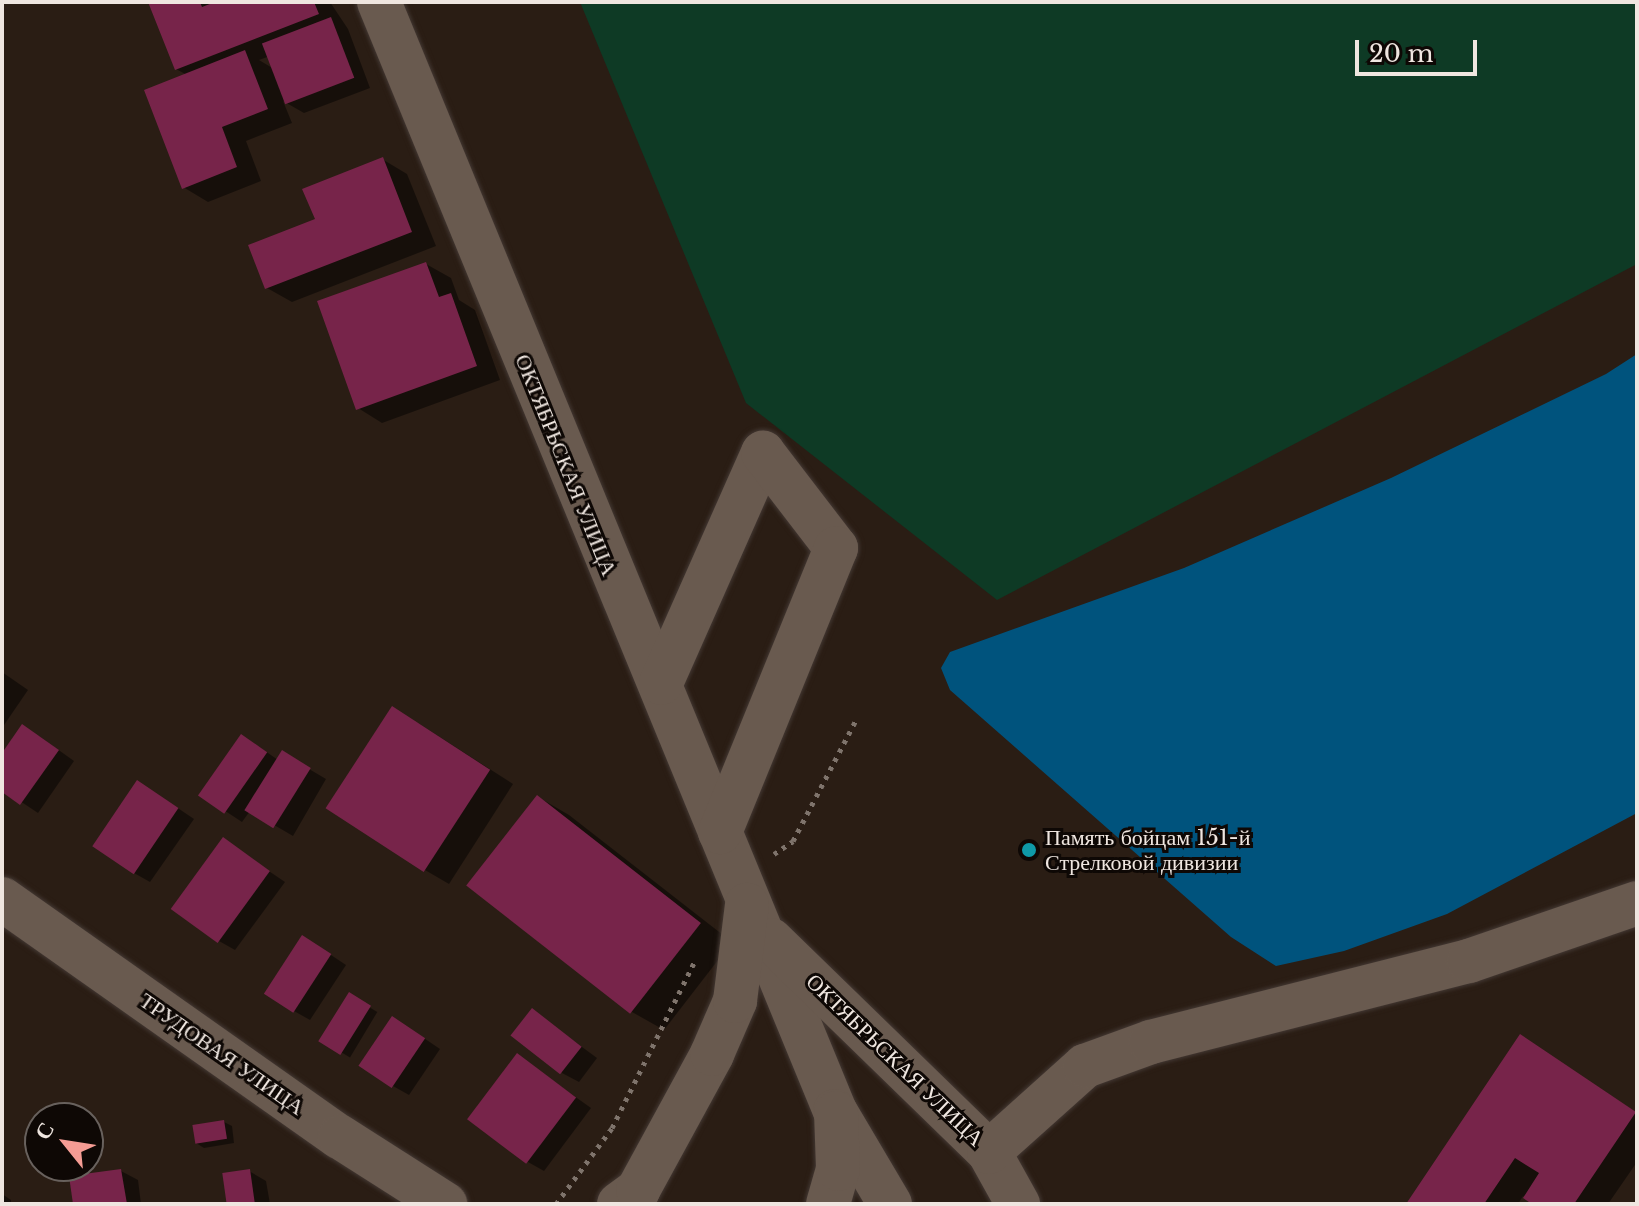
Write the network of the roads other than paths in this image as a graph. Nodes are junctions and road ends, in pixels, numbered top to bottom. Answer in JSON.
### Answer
{"nodes":[{"id":1,"x":379,"y":2,"type":"edge"},
{"id":2,"x":661,"y":683,"type":"junction"},
{"id":3,"x":720,"y":832,"type":"junction"},
{"id":4,"x":2,"y":899,"type":"edge"},
{"id":5,"x":748,"y":902,"type":"junction"},
{"id":6,"x":1637,"y":903,"type":"edge"},
{"id":7,"x":835,"y":1111,"type":"junction"},
{"id":8,"x":989,"y":1152,"type":"junction"},
{"id":9,"x":445,"y":1204,"type":"edge"},
{"id":10,"x":619,"y":1204,"type":"edge"},
{"id":11,"x":828,"y":1204,"type":"edge"},
{"id":12,"x":890,"y":1204,"type":"edge"},
{"id":13,"x":1018,"y":1204,"type":"edge"}],
"edges":[{"from":1,"to":2,"type":"street","name":"ОКТЯБРЬСКАЯ УЛИЦА"},
{"from":2,"to":3,"type":"street","name":"ОКТЯБРЬСКАЯ УЛИЦА"},
{"from":2,"to":3,"type":"street"},
{"from":3,"to":5,"type":"street","name":"ОКТЯБРЬСКАЯ УЛИЦА"},
{"from":4,"to":9,"type":"street","name":"ТРУДОВАЯ УЛИЦА"},
{"from":5,"to":7,"type":"street","name":"ОКТЯБРЬСКАЯ УЛИЦА"},
{"from":5,"to":8,"type":"street","name":"ОКТЯБРЬСКАЯ УЛИЦА"},
{"from":5,"to":10,"type":"street"},
{"from":6,"to":8,"type":"street"},
{"from":7,"to":11,"type":"street","name":"ОКТЯБРЬСКАЯ УЛИЦА"},
{"from":7,"to":12,"type":"street","name":"ОКТЯБРЬСКАЯ УЛИЦА"},
{"from":8,"to":13,"type":"street","name":"ОКТЯБРЬСКАЯ УЛИЦА"}]}
